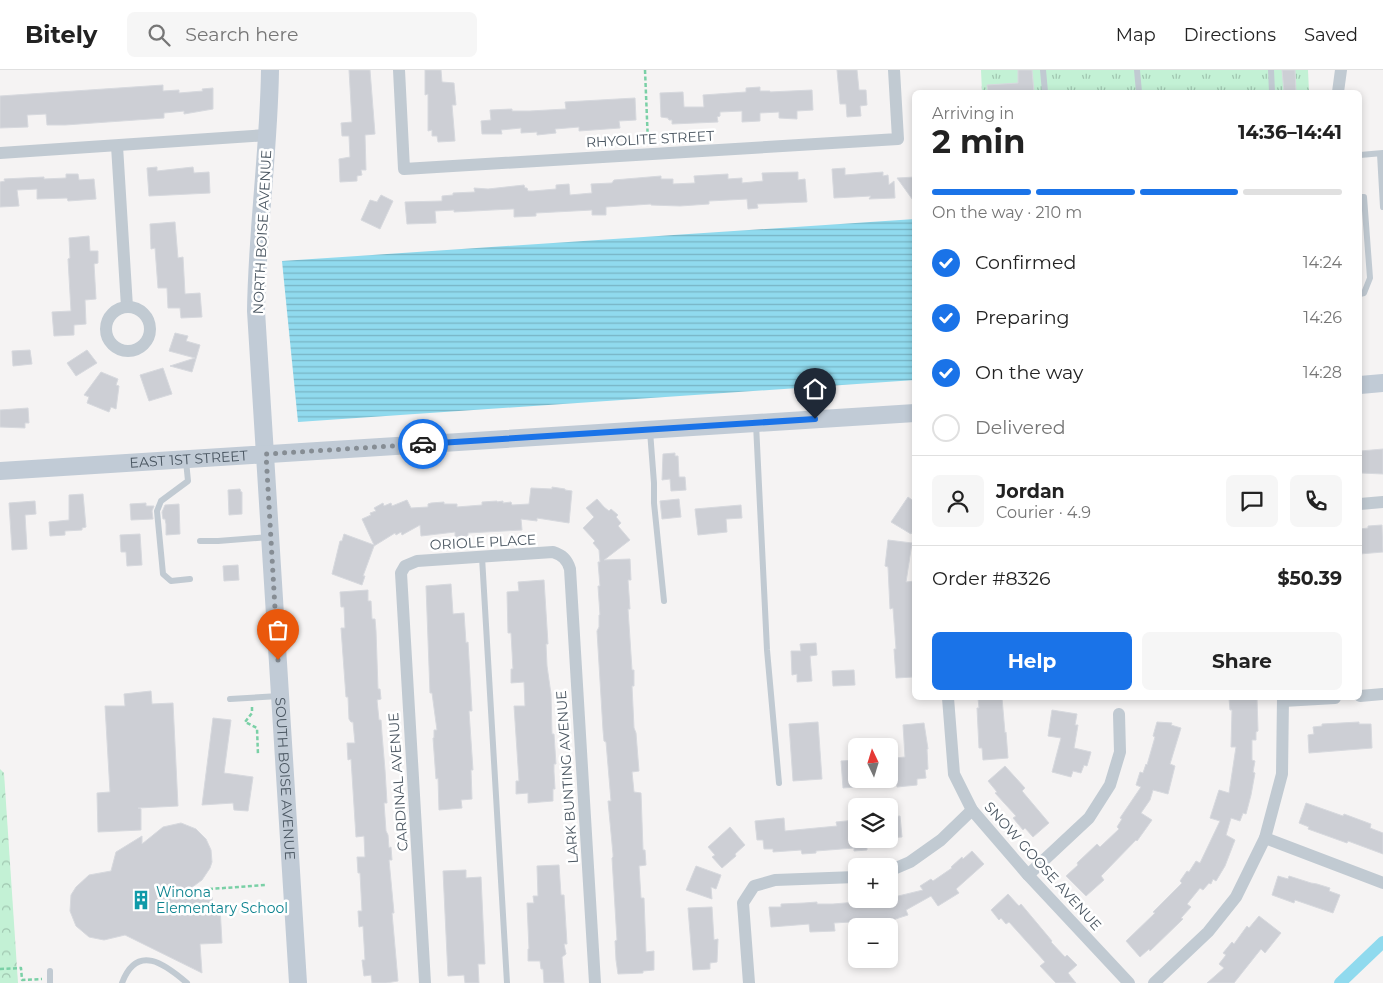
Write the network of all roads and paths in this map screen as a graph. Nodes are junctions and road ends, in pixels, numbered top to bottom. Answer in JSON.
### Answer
{"nodes":[{"id":1,"x":270,"y":70,"type":"edge"},
{"id":2,"x":399,"y":70,"type":"edge"},
{"id":3,"x":645,"y":70,"type":"edge"},
{"id":4,"x":894,"y":70,"type":"edge"},
{"id":5,"x":1043,"y":70,"type":"edge"},
{"id":6,"x":1137,"y":70,"type":"edge"},
{"id":7,"x":1271,"y":70,"type":"edge"},
{"id":8,"x":1341,"y":70,"type":"edge"},
{"id":9,"x":1044,"y":90,"type":"edge"},
{"id":10,"x":1138,"y":90,"type":"edge"},
{"id":11,"x":1272,"y":90,"type":"edge"},
{"id":12,"x":1338,"y":90,"type":"edge"},
{"id":13,"x":267,"y":135,"type":"junction"},
{"id":14,"x":117,"y":146,"type":"junction"},
{"id":15,"x":0,"y":153,"type":"edge"},
{"id":16,"x":649,"y":154,"type":"junction"},
{"id":17,"x":1382,"y":154,"type":"edge"},
{"id":18,"x":1362,"y":155,"type":"edge"},
{"id":19,"x":1362,"y":197,"type":"edge"},
{"id":20,"x":1383,"y":207,"type":"edge"},
{"id":21,"x":1362,"y":294,"type":"edge"},
{"id":22,"x":127,"y":307,"type":"dead end"},
{"id":23,"x":1383,"y":383,"type":"edge"},
{"id":24,"x":1362,"y":385,"type":"edge"},
{"id":25,"x":912,"y":413,"type":"edge"},
{"id":26,"x":756,"y":423,"type":"junction"},
{"id":27,"x":650,"y":429,"type":"junction"},
{"id":28,"x":266,"y":454,"type":"junction"},
{"id":29,"x":186,"y":460,"type":"junction"},
{"id":30,"x":0,"y":471,"type":"edge"},
{"id":31,"x":1383,"y":502,"type":"edge"},
{"id":32,"x":1362,"y":504,"type":"edge"},
{"id":33,"x":270,"y":536,"type":"junction"},
{"id":34,"x":200,"y":541,"type":"dead end"},
{"id":35,"x":482,"y":557,"type":"junction"},
{"id":36,"x":570,"y":569,"type":"joint"},
{"id":37,"x":190,"y":579,"type":"dead end"},
{"id":38,"x":400,"y":580,"type":"joint"},
{"id":39,"x":664,"y":601,"type":"dead end"},
{"id":40,"x":1383,"y":694,"type":"edge"},
{"id":41,"x":279,"y":696,"type":"junction"},
{"id":42,"x":1362,"y":696,"type":"edge"},
{"id":43,"x":230,"y":699,"type":"dead end"},
{"id":44,"x":948,"y":700,"type":"edge"},
{"id":45,"x":1283,"y":700,"type":"edge"},
{"id":46,"x":252,"y":705,"type":"dead end"},
{"id":47,"x":1119,"y":714,"type":"dead end"},
{"id":48,"x":258,"y":755,"type":"dead end"},
{"id":49,"x":780,"y":783,"type":"dead end"},
{"id":50,"x":972,"y":810,"type":"junction"},
{"id":51,"x":1265,"y":838,"type":"junction"},
{"id":52,"x":898,"y":867,"type":"edge"},
{"id":53,"x":1028,"y":875,"type":"junction"},
{"id":54,"x":848,"y":877,"type":"edge"},
{"id":55,"x":1383,"y":883,"type":"edge"},
{"id":56,"x":266,"y":885,"type":"dead end"},
{"id":57,"x":196,"y":890,"type":"dead end"},
{"id":58,"x":0,"y":969,"type":"edge"},
{"id":59,"x":50,"y":971,"type":"dead end"},
{"id":60,"x":43,"y":979,"type":"dead end"},
{"id":61,"x":50,"y":983,"type":"edge"},
{"id":62,"x":122,"y":983,"type":"edge"},
{"id":63,"x":187,"y":983,"type":"edge"},
{"id":64,"x":298,"y":983,"type":"edge"},
{"id":65,"x":425,"y":983,"type":"edge"},
{"id":66,"x":507,"y":983,"type":"edge"},
{"id":67,"x":595,"y":983,"type":"edge"},
{"id":68,"x":749,"y":983,"type":"edge"},
{"id":69,"x":1129,"y":983,"type":"edge"},
{"id":70,"x":1154,"y":983,"type":"edge"}],
"edges":[{"from":1,"to":13,"type":"main road","name":"NORTH BOISE AVENUE"},
{"from":2,"to":16,"type":"street","name":"RHYOLITE STREET"},
{"from":3,"to":16,"type":"path"},
{"from":4,"to":16,"type":"street","name":"RHYOLITE STREET"},
{"from":5,"to":9,"type":"lane"},
{"from":6,"to":10,"type":"lane"},
{"from":7,"to":11,"type":"lane"},
{"from":8,"to":12,"type":"street"},
{"from":13,"to":14,"type":"street"},
{"from":13,"to":28,"type":"main road","name":"NORTH BOISE AVENUE"},
{"from":14,"to":15,"type":"street"},
{"from":14,"to":22,"type":"street"},
{"from":17,"to":18,"type":"lane"},
{"from":17,"to":20,"type":"lane"},
{"from":19,"to":21,"type":"lane"},
{"from":23,"to":24,"type":"main road"},
{"from":25,"to":26,"type":"main road","name":"EAST 1ST STREET"},
{"from":26,"to":27,"type":"main road","name":"EAST 1ST STREET"},
{"from":26,"to":49,"type":"lane"},
{"from":27,"to":28,"type":"main road","name":"EAST 1ST STREET"},
{"from":27,"to":39,"type":"lane"},
{"from":28,"to":29,"type":"main road","name":"EAST 1ST STREET"},
{"from":28,"to":33,"type":"main road","name":"SOUTH BOISE AVENUE"},
{"from":29,"to":30,"type":"main road","name":"EAST 1ST STREET"},
{"from":29,"to":37,"type":"lane"},
{"from":31,"to":32,"type":"street"},
{"from":33,"to":34,"type":"lane"},
{"from":33,"to":41,"type":"main road","name":"SOUTH BOISE AVENUE"},
{"from":35,"to":36,"type":"street","name":"ORIOLE PLACE"},
{"from":35,"to":38,"type":"street","name":"ORIOLE PLACE"},
{"from":35,"to":66,"type":"lane"},
{"from":36,"to":67,"type":"street","name":"LARK BUNTING AVENUE"},
{"from":38,"to":65,"type":"street","name":"CARDINAL AVENUE"},
{"from":40,"to":42,"type":"street"},
{"from":41,"to":43,"type":"lane"},
{"from":41,"to":64,"type":"main road","name":"SOUTH BOISE AVENUE"},
{"from":44,"to":50,"type":"street","name":"SNOW GOOSE AVENUE"},
{"from":45,"to":51,"type":"street"},
{"from":46,"to":48,"type":"path"},
{"from":47,"to":53,"type":"street"},
{"from":50,"to":52,"type":"street"},
{"from":50,"to":53,"type":"street","name":"SNOW GOOSE AVENUE"},
{"from":51,"to":55,"type":"street"},
{"from":51,"to":70,"type":"street"},
{"from":53,"to":69,"type":"street","name":"SNOW GOOSE AVENUE"},
{"from":54,"to":68,"type":"street"},
{"from":56,"to":57,"type":"path"},
{"from":58,"to":60,"type":"path"},
{"from":59,"to":61,"type":"lane"},
{"from":62,"to":63,"type":"lane"}]}
